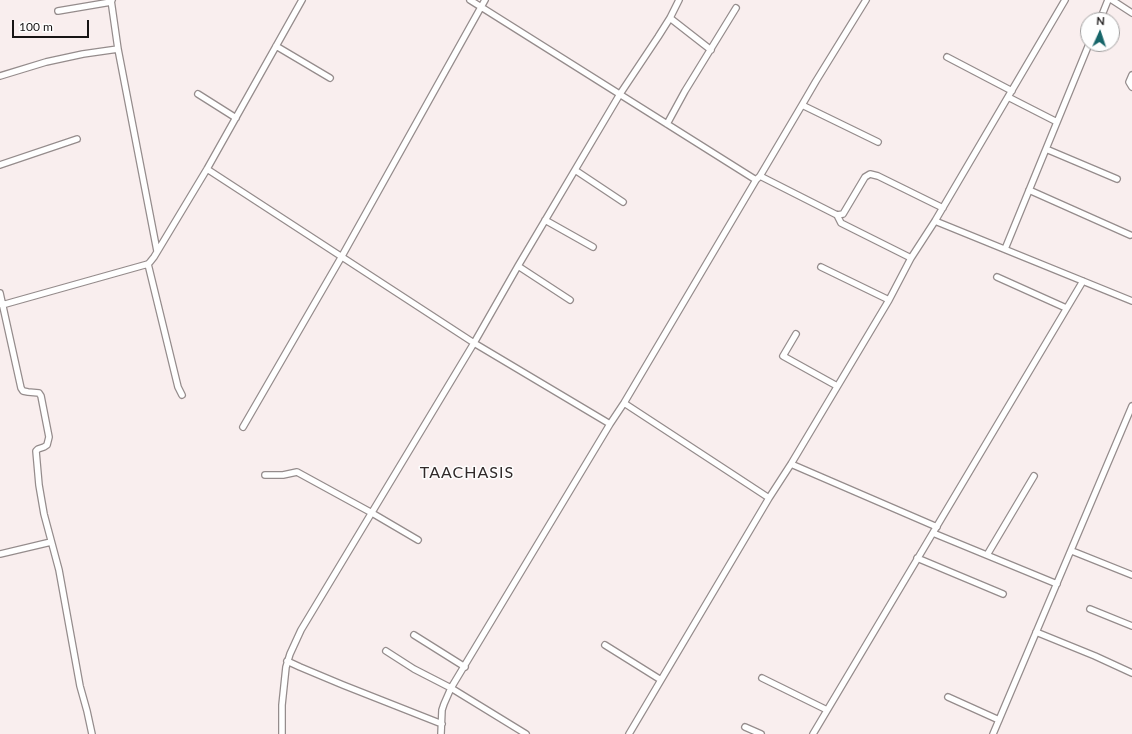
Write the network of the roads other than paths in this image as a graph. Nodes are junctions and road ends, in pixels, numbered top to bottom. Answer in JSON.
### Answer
{"nodes":[{"id":1,"x":302,"y":0,"type":"edge"},
{"id":2,"x":470,"y":0,"type":"edge"},
{"id":3,"x":485,"y":0,"type":"edge"},
{"id":4,"x":679,"y":0,"type":"edge"},
{"id":5,"x":866,"y":0,"type":"edge"},
{"id":6,"x":1065,"y":0,"type":"edge"},
{"id":7,"x":1108,"y":0,"type":"edge"},
{"id":8,"x":1112,"y":0,"type":"edge"},
{"id":9,"x":111,"y":1,"type":"edge"},
{"id":10,"x":481,"y":7,"type":"junction"},
{"id":11,"x":736,"y":8,"type":"dead end"},
{"id":12,"x":1131,"y":10,"type":"edge"},
{"id":13,"x":58,"y":11,"type":"dead end"},
{"id":14,"x":1103,"y":12,"type":"edge"},
{"id":15,"x":670,"y":18,"type":"junction"},
{"id":16,"x":276,"y":46,"type":"junction"},
{"id":17,"x":118,"y":49,"type":"junction"},
{"id":18,"x":711,"y":50,"type":"junction"},
{"id":19,"x":1086,"y":52,"type":"edge"},
{"id":20,"x":947,"y":57,"type":"dead end"},
{"id":21,"x":1132,"y":75,"type":"edge"},
{"id":22,"x":0,"y":76,"type":"edge"},
{"id":23,"x":330,"y":78,"type":"dead end"},
{"id":24,"x":1132,"y":87,"type":"edge"},
{"id":25,"x":1012,"y":91,"type":"junction"},
{"id":26,"x":198,"y":94,"type":"dead end"},
{"id":27,"x":620,"y":94,"type":"junction"},
{"id":28,"x":1008,"y":97,"type":"junction"},
{"id":29,"x":802,"y":105,"type":"junction"},
{"id":30,"x":236,"y":118,"type":"junction"},
{"id":31,"x":1057,"y":122,"type":"junction"},
{"id":32,"x":667,"y":124,"type":"junction"},
{"id":33,"x":77,"y":139,"type":"dead end"},
{"id":34,"x":878,"y":142,"type":"dead end"},
{"id":35,"x":1046,"y":149,"type":"junction"},
{"id":36,"x":0,"y":165,"type":"edge"},
{"id":37,"x":207,"y":169,"type":"junction"},
{"id":38,"x":575,"y":170,"type":"junction"},
{"id":39,"x":758,"y":178,"type":"junction"},
{"id":40,"x":1117,"y":179,"type":"dead end"},
{"id":41,"x":1029,"y":190,"type":"junction"},
{"id":42,"x":623,"y":202,"type":"dead end"},
{"id":43,"x":943,"y":208,"type":"junction"},
{"id":44,"x":837,"y":215,"type":"junction"},
{"id":45,"x":545,"y":220,"type":"junction"},
{"id":46,"x":935,"y":221,"type":"junction"},
{"id":47,"x":1130,"y":235,"type":"dead end"},
{"id":48,"x":593,"y":247,"type":"dead end"},
{"id":49,"x":1005,"y":249,"type":"junction"},
{"id":50,"x":157,"y":251,"type":"junction"},
{"id":51,"x":342,"y":256,"type":"junction"},
{"id":52,"x":911,"y":258,"type":"junction"},
{"id":53,"x":148,"y":264,"type":"junction"},
{"id":54,"x":518,"y":266,"type":"junction"},
{"id":55,"x":820,"y":266,"type":"dead end"},
{"id":56,"x":997,"y":277,"type":"dead end"},
{"id":57,"x":1083,"y":281,"type":"junction"},
{"id":58,"x":0,"y":293,"type":"edge"},
{"id":59,"x":570,"y":300,"type":"dead end"},
{"id":60,"x":889,"y":300,"type":"junction"},
{"id":61,"x":1132,"y":301,"type":"edge"},
{"id":62,"x":2,"y":305,"type":"junction"},
{"id":63,"x":1066,"y":308,"type":"junction"},
{"id":64,"x":796,"y":334,"type":"dead end"},
{"id":65,"x":474,"y":343,"type":"junction"},
{"id":66,"x":837,"y":386,"type":"junction"},
{"id":67,"x":182,"y":395,"type":"dead end"},
{"id":68,"x":624,"y":403,"type":"junction"},
{"id":69,"x":1132,"y":406,"type":"edge"},
{"id":70,"x":610,"y":424,"type":"junction"},
{"id":71,"x":243,"y":427,"type":"dead end"},
{"id":72,"x":791,"y":464,"type":"junction"},
{"id":73,"x":265,"y":475,"type":"dead end"},
{"id":74,"x":1034,"y":476,"type":"dead end"},
{"id":75,"x":769,"y":498,"type":"junction"},
{"id":76,"x":372,"y":513,"type":"junction"},
{"id":77,"x":937,"y":527,"type":"junction"},
{"id":78,"x":933,"y":532,"type":"junction"},
{"id":79,"x":418,"y":540,"type":"dead end"},
{"id":80,"x":51,"y":542,"type":"junction"},
{"id":81,"x":1072,"y":551,"type":"junction"},
{"id":82,"x":0,"y":554,"type":"edge"},
{"id":83,"x":987,"y":555,"type":"junction"},
{"id":84,"x":917,"y":558,"type":"junction"},
{"id":85,"x":1132,"y":575,"type":"edge"},
{"id":86,"x":1057,"y":584,"type":"junction"},
{"id":87,"x":1003,"y":594,"type":"dead end"},
{"id":88,"x":1090,"y":609,"type":"dead end"},
{"id":89,"x":1132,"y":626,"type":"edge"},
{"id":90,"x":1036,"y":632,"type":"junction"},
{"id":91,"x":414,"y":635,"type":"dead end"},
{"id":92,"x":605,"y":645,"type":"dead end"},
{"id":93,"x":386,"y":651,"type":"dead end"},
{"id":94,"x":287,"y":661,"type":"junction"},
{"id":95,"x":465,"y":667,"type":"junction"},
{"id":96,"x":1132,"y":673,"type":"edge"},
{"id":97,"x":762,"y":678,"type":"dead end"},
{"id":98,"x":661,"y":680,"type":"junction"},
{"id":99,"x":452,"y":688,"type":"junction"},
{"id":100,"x":948,"y":697,"type":"dead end"},
{"id":101,"x":827,"y":710,"type":"junction"},
{"id":102,"x":999,"y":720,"type":"junction"},
{"id":103,"x":442,"y":724,"type":"junction"},
{"id":104,"x":745,"y":727,"type":"dead end"},
{"id":105,"x":92,"y":734,"type":"edge"},
{"id":106,"x":282,"y":734,"type":"edge"},
{"id":107,"x":442,"y":734,"type":"edge"},
{"id":108,"x":526,"y":734,"type":"edge"},
{"id":109,"x":629,"y":734,"type":"edge"},
{"id":110,"x":761,"y":734,"type":"edge"},
{"id":111,"x":813,"y":734,"type":"edge"},
{"id":112,"x":993,"y":734,"type":"edge"}],
"edges":[{"from":1,"to":16,"type":"street"},
{"from":2,"to":10,"type":"street"},
{"from":3,"to":10,"type":"street"},
{"from":4,"to":15,"type":"street"},
{"from":5,"to":29,"type":"street"},
{"from":6,"to":25,"type":"street"},
{"from":7,"to":14,"type":"street"},
{"from":8,"to":12,"type":"street"},
{"from":9,"to":13,"type":"street"},
{"from":9,"to":17,"type":"street"},
{"from":10,"to":27,"type":"street"},
{"from":10,"to":51,"type":"street"},
{"from":11,"to":18,"type":"street"},
{"from":15,"to":18,"type":"street"},
{"from":15,"to":27,"type":"street"},
{"from":16,"to":23,"type":"street"},
{"from":16,"to":30,"type":"street"},
{"from":17,"to":22,"type":"street"},
{"from":17,"to":50,"type":"street"},
{"from":18,"to":32,"type":"street"},
{"from":19,"to":31,"type":"street"},
{"from":20,"to":25,"type":"street"},
{"from":21,"to":24,"type":"street"},
{"from":25,"to":28,"type":"street"},
{"from":26,"to":30,"type":"street"},
{"from":27,"to":32,"type":"street"},
{"from":27,"to":38,"type":"street"},
{"from":28,"to":31,"type":"street"},
{"from":28,"to":43,"type":"street"},
{"from":29,"to":34,"type":"street"},
{"from":29,"to":39,"type":"street"},
{"from":30,"to":37,"type":"street"},
{"from":31,"to":35,"type":"street"},
{"from":32,"to":39,"type":"street"},
{"from":33,"to":36,"type":"street"},
{"from":35,"to":40,"type":"street"},
{"from":35,"to":41,"type":"street"},
{"from":37,"to":50,"type":"street"},
{"from":37,"to":51,"type":"street"},
{"from":38,"to":42,"type":"street"},
{"from":38,"to":45,"type":"street"},
{"from":39,"to":44,"type":"street"},
{"from":39,"to":68,"type":"street"},
{"from":41,"to":47,"type":"street"},
{"from":41,"to":49,"type":"street"},
{"from":43,"to":44,"type":"street"},
{"from":43,"to":46,"type":"street"},
{"from":44,"to":52,"type":"street"},
{"from":45,"to":48,"type":"street"},
{"from":45,"to":54,"type":"street"},
{"from":46,"to":49,"type":"street"},
{"from":46,"to":52,"type":"street"},
{"from":49,"to":57,"type":"street"},
{"from":50,"to":53,"type":"street"},
{"from":51,"to":65,"type":"street"},
{"from":51,"to":71,"type":"street"},
{"from":52,"to":60,"type":"street"},
{"from":53,"to":62,"type":"street"},
{"from":53,"to":67,"type":"street"},
{"from":54,"to":59,"type":"street"},
{"from":54,"to":65,"type":"street"},
{"from":55,"to":60,"type":"street"},
{"from":56,"to":63,"type":"street"},
{"from":57,"to":61,"type":"street"},
{"from":57,"to":63,"type":"street"},
{"from":58,"to":62,"type":"street"},
{"from":60,"to":66,"type":"street"},
{"from":62,"to":80,"type":"street"},
{"from":63,"to":77,"type":"street"},
{"from":64,"to":66,"type":"street"},
{"from":65,"to":70,"type":"street"},
{"from":65,"to":76,"type":"street"},
{"from":66,"to":72,"type":"street"},
{"from":68,"to":70,"type":"street"},
{"from":68,"to":75,"type":"street"},
{"from":69,"to":81,"type":"street"},
{"from":70,"to":95,"type":"street"},
{"from":72,"to":75,"type":"street"},
{"from":72,"to":77,"type":"street"},
{"from":73,"to":76,"type":"street"},
{"from":74,"to":83,"type":"street"},
{"from":75,"to":98,"type":"street"},
{"from":76,"to":79,"type":"street"},
{"from":76,"to":94,"type":"street"},
{"from":77,"to":78,"type":"street"},
{"from":78,"to":83,"type":"street"},
{"from":78,"to":84,"type":"street"},
{"from":80,"to":82,"type":"street"},
{"from":80,"to":105,"type":"street"},
{"from":81,"to":85,"type":"street"},
{"from":81,"to":86,"type":"street"},
{"from":83,"to":86,"type":"street"},
{"from":84,"to":87,"type":"street"},
{"from":84,"to":101,"type":"street"},
{"from":86,"to":90,"type":"street"},
{"from":88,"to":89,"type":"street"},
{"from":90,"to":96,"type":"street"},
{"from":90,"to":102,"type":"street"},
{"from":91,"to":95,"type":"street"},
{"from":92,"to":98,"type":"street"},
{"from":93,"to":99,"type":"street"},
{"from":94,"to":103,"type":"street"},
{"from":94,"to":106,"type":"street"},
{"from":95,"to":99,"type":"street"},
{"from":97,"to":101,"type":"street"},
{"from":98,"to":109,"type":"street"},
{"from":99,"to":103,"type":"street"},
{"from":99,"to":108,"type":"street"},
{"from":100,"to":102,"type":"street"},
{"from":101,"to":111,"type":"street"},
{"from":102,"to":112,"type":"street"},
{"from":103,"to":107,"type":"street"},
{"from":104,"to":110,"type":"street"}]}
